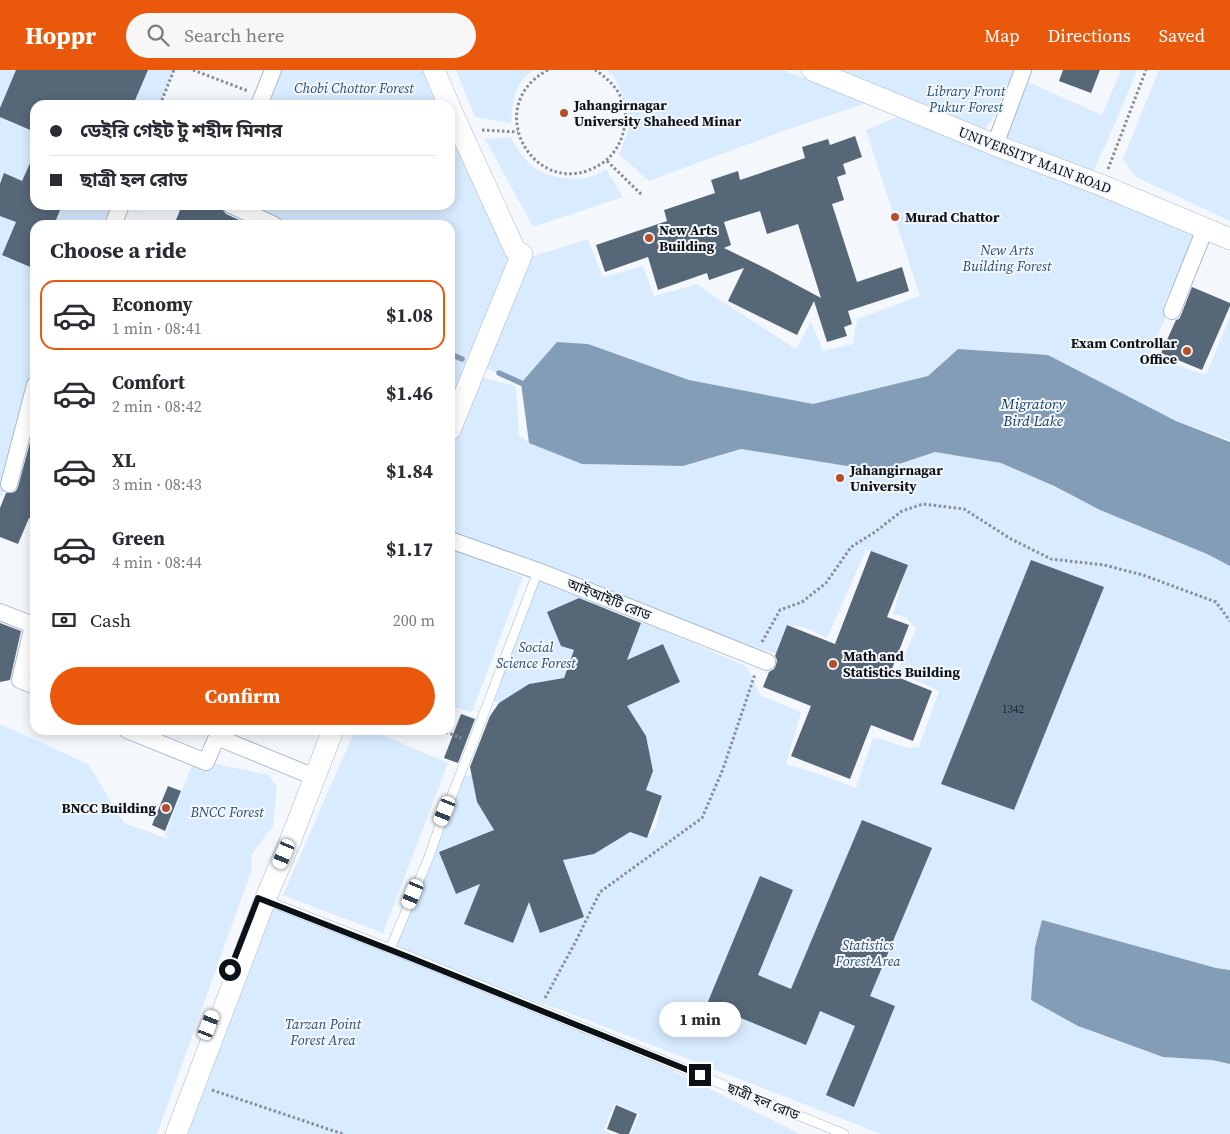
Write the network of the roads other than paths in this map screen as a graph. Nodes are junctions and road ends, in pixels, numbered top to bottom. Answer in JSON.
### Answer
{"nodes":[{"id":1,"x":273,"y":70,"type":"edge"},
{"id":2,"x":434,"y":70,"type":"edge"},
{"id":3,"x":812,"y":70,"type":"edge"},
{"id":4,"x":1023,"y":70,"type":"edge"},
{"id":5,"x":261,"y":100,"type":"edge"},
{"id":6,"x":446,"y":100,"type":"edge"},
{"id":7,"x":455,"y":120,"type":"edge"},
{"id":8,"x":995,"y":145,"type":"junction"},
{"id":9,"x":242,"y":210,"type":"edge"},
{"id":10,"x":263,"y":220,"type":"edge"},
{"id":11,"x":1205,"y":229,"type":"junction"},
{"id":12,"x":1230,"y":238,"type":"edge"},
{"id":13,"x":1172,"y":311,"type":"dead end"},
{"id":14,"x":30,"y":401,"type":"edge"},
{"id":15,"x":455,"y":402,"type":"edge"},
{"id":16,"x":3,"y":487,"type":"edge"},
{"id":17,"x":455,"y":542,"type":"edge"},
{"id":18,"x":538,"y":571,"type":"junction"},
{"id":19,"x":0,"y":612,"type":"edge"},
{"id":20,"x":30,"y":624,"type":"edge"},
{"id":21,"x":30,"y":638,"type":"edge"},
{"id":22,"x":760,"y":659,"type":"road end"},
{"id":23,"x":30,"y":684,"type":"edge"},
{"id":24,"x":138,"y":735,"type":"edge"},
{"id":25,"x":322,"y":735,"type":"edge"},
{"id":26,"x":330,"y":735,"type":"edge"},
{"id":27,"x":310,"y":776,"type":"junction"},
{"id":28,"x":261,"y":899,"type":"junction"},
{"id":29,"x":390,"y":949,"type":"junction"},
{"id":30,"x":167,"y":1134,"type":"edge"},
{"id":31,"x":176,"y":1134,"type":"edge"},
{"id":32,"x":844,"y":1134,"type":"edge"}],
"edges":[{"from":1,"to":5,"type":"street"},
{"from":2,"to":6,"type":"street"},
{"from":3,"to":8,"type":"street","name":"UNIVERSITY MAIN ROAD"},
{"from":4,"to":8,"type":"street"},
{"from":7,"to":15,"type":"street"},
{"from":8,"to":11,"type":"street","name":"UNIVERSITY MAIN ROAD"},
{"from":9,"to":10,"type":"street"},
{"from":11,"to":12,"type":"street","name":"UNIVERSITY MAIN ROAD"},
{"from":11,"to":13,"type":"street"},
{"from":14,"to":16,"type":"street"},
{"from":17,"to":18,"type":"street","name":"আইআইটি রোড"},
{"from":18,"to":22,"type":"street","name":"আইআইটি রোড"},
{"from":18,"to":29,"type":"lane"},
{"from":19,"to":20,"type":"street"},
{"from":21,"to":23,"type":"street"},
{"from":24,"to":27,"type":"street"},
{"from":25,"to":27,"type":"street"},
{"from":26,"to":27,"type":"street"},
{"from":27,"to":28,"type":"street"},
{"from":28,"to":29,"type":"lane","name":"ছাত্রী হল রোড"},
{"from":28,"to":30,"type":"street"},
{"from":28,"to":31,"type":"street"},
{"from":29,"to":32,"type":"lane","name":"ছাত্রী হল রোড"}]}
